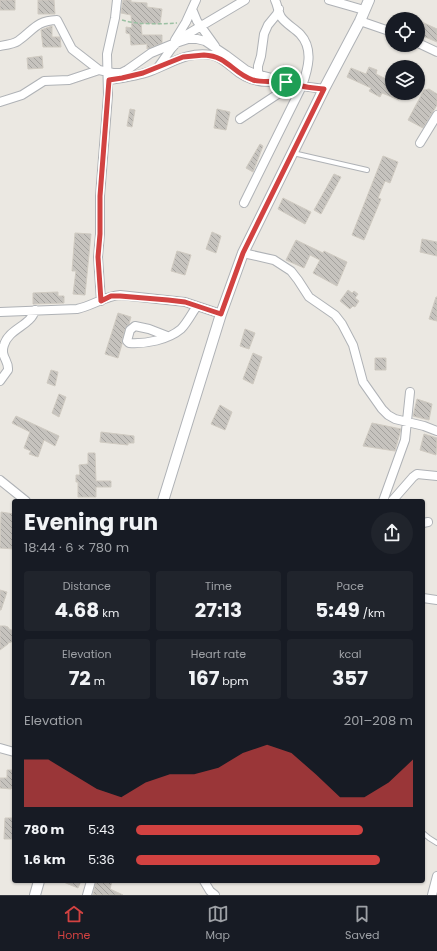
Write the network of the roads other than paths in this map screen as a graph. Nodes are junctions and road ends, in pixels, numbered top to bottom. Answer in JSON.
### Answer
{"nodes":[{"id":1,"x":117,"y":0,"type":"edge"},
{"id":2,"x":196,"y":0,"type":"edge"},
{"id":3,"x":245,"y":0,"type":"edge"},
{"id":4,"x":275,"y":0,"type":"edge"},
{"id":5,"x":281,"y":0,"type":"edge"},
{"id":6,"x":329,"y":0,"type":"edge"},
{"id":7,"x":369,"y":0,"type":"edge"},
{"id":8,"x":192,"y":9,"type":"junction"},
{"id":9,"x":278,"y":10,"type":"junction"},
{"id":10,"x":364,"y":10,"type":"junction"},
{"id":11,"x":360,"y":20,"type":"junction"},
{"id":12,"x":200,"y":25,"type":"junction"},
{"id":13,"x":385,"y":29,"type":"edge"},
{"id":14,"x":175,"y":43,"type":"junction"},
{"id":15,"x":0,"y":46,"type":"edge"},
{"id":16,"x":425,"y":46,"type":"edge"},
{"id":17,"x":216,"y":47,"type":"junction"},
{"id":18,"x":437,"y":52,"type":"edge"},
{"id":19,"x":159,"y":67,"type":"junction"},
{"id":20,"x":99,"y":70,"type":"junction"},
{"id":21,"x":108,"y":71,"type":"junction"},
{"id":22,"x":260,"y":76,"type":"junction"},
{"id":23,"x":109,"y":80,"type":"junction"},
{"id":24,"x":289,"y":83,"type":"junction"},
{"id":25,"x":302,"y":86,"type":"junction"},
{"id":26,"x":324,"y":89,"type":"junction"},
{"id":27,"x":0,"y":102,"type":"edge"},
{"id":28,"x":437,"y":116,"type":"edge"},
{"id":29,"x":240,"y":119,"type":"dead end"},
{"id":30,"x":420,"y":143,"type":"dead end"},
{"id":31,"x":292,"y":153,"type":"junction"},
{"id":32,"x":367,"y":170,"type":"dead end"},
{"id":33,"x":244,"y":203,"type":"dead end"},
{"id":34,"x":243,"y":253,"type":"junction"},
{"id":35,"x":101,"y":301,"type":"junction"},
{"id":36,"x":198,"y":306,"type":"junction"},
{"id":37,"x":35,"y":310,"type":"junction"},
{"id":38,"x":0,"y":312,"type":"edge"},
{"id":39,"x":221,"y":314,"type":"junction"},
{"id":40,"x":167,"y":336,"type":"dead end"},
{"id":41,"x":0,"y":381,"type":"edge"},
{"id":42,"x":410,"y":392,"type":"dead end"},
{"id":43,"x":406,"y":422,"type":"junction"},
{"id":44,"x":437,"y":431,"type":"edge"},
{"id":45,"x":437,"y":476,"type":"edge"},
{"id":46,"x":0,"y":480,"type":"edge"},
{"id":47,"x":24,"y":499,"type":"edge"},
{"id":48,"x":164,"y":499,"type":"edge"},
{"id":49,"x":384,"y":499,"type":"edge"},
{"id":50,"x":394,"y":499,"type":"edge"},
{"id":51,"x":425,"y":598,"type":"edge"},
{"id":52,"x":437,"y":600,"type":"edge"},
{"id":53,"x":0,"y":748,"type":"edge"},
{"id":54,"x":12,"y":751,"type":"edge"},
{"id":55,"x":425,"y":835,"type":"edge"},
{"id":56,"x":437,"y":843,"type":"edge"},
{"id":57,"x":437,"y":876,"type":"edge"},
{"id":58,"x":38,"y":883,"type":"edge"},
{"id":59,"x":91,"y":883,"type":"edge"},
{"id":60,"x":205,"y":883,"type":"edge"},
{"id":61,"x":35,"y":895,"type":"edge"},
{"id":62,"x":88,"y":895,"type":"edge"},
{"id":63,"x":215,"y":895,"type":"edge"},
{"id":64,"x":432,"y":895,"type":"edge"}],
"edges":[{"from":1,"to":21,"type":"street"},
{"from":2,"to":8,"type":"street"},
{"from":3,"to":12,"type":"street"},
{"from":4,"to":9,"type":"street"},
{"from":5,"to":9,"type":"street"},
{"from":6,"to":10,"type":"street"},
{"from":7,"to":10,"type":"street"},
{"from":8,"to":12,"type":"street"},
{"from":8,"to":14,"type":"street"},
{"from":9,"to":22,"type":"street"},
{"from":9,"to":25,"type":"street"},
{"from":10,"to":11,"type":"street"},
{"from":11,"to":13,"type":"street"},
{"from":11,"to":26,"type":"street"},
{"from":12,"to":14,"type":"street"},
{"from":12,"to":17,"type":"street"},
{"from":14,"to":17,"type":"street"},
{"from":14,"to":19,"type":"street"},
{"from":14,"to":21,"type":"street"},
{"from":15,"to":20,"type":"street"},
{"from":16,"to":18,"type":"street"},
{"from":17,"to":22,"type":"street"},
{"from":19,"to":23,"type":"street"},
{"from":19,"to":24,"type":"street"},
{"from":20,"to":21,"type":"street"},
{"from":20,"to":27,"type":"street"},
{"from":21,"to":23,"type":"street"},
{"from":22,"to":24,"type":"street"},
{"from":23,"to":35,"type":"street"},
{"from":24,"to":25,"type":"street"},
{"from":24,"to":29,"type":"street"},
{"from":25,"to":26,"type":"street"},
{"from":25,"to":33,"type":"street"},
{"from":26,"to":31,"type":"street"},
{"from":28,"to":30,"type":"street"},
{"from":31,"to":32,"type":"lane"},
{"from":31,"to":34,"type":"street"},
{"from":34,"to":39,"type":"street"},
{"from":34,"to":43,"type":"street"},
{"from":35,"to":36,"type":"street"},
{"from":35,"to":37,"type":"street"},
{"from":36,"to":39,"type":"street"},
{"from":36,"to":40,"type":"street"},
{"from":37,"to":38,"type":"street"},
{"from":37,"to":41,"type":"street"},
{"from":39,"to":48,"type":"street"},
{"from":42,"to":43,"type":"street"},
{"from":43,"to":44,"type":"street"},
{"from":43,"to":49,"type":"street"},
{"from":45,"to":50,"type":"street"},
{"from":46,"to":47,"type":"street"},
{"from":51,"to":52,"type":"street"},
{"from":53,"to":54,"type":"street"},
{"from":55,"to":56,"type":"lane"},
{"from":57,"to":64,"type":"street"},
{"from":58,"to":61,"type":"street"},
{"from":59,"to":62,"type":"street"},
{"from":60,"to":63,"type":"street"}]}
